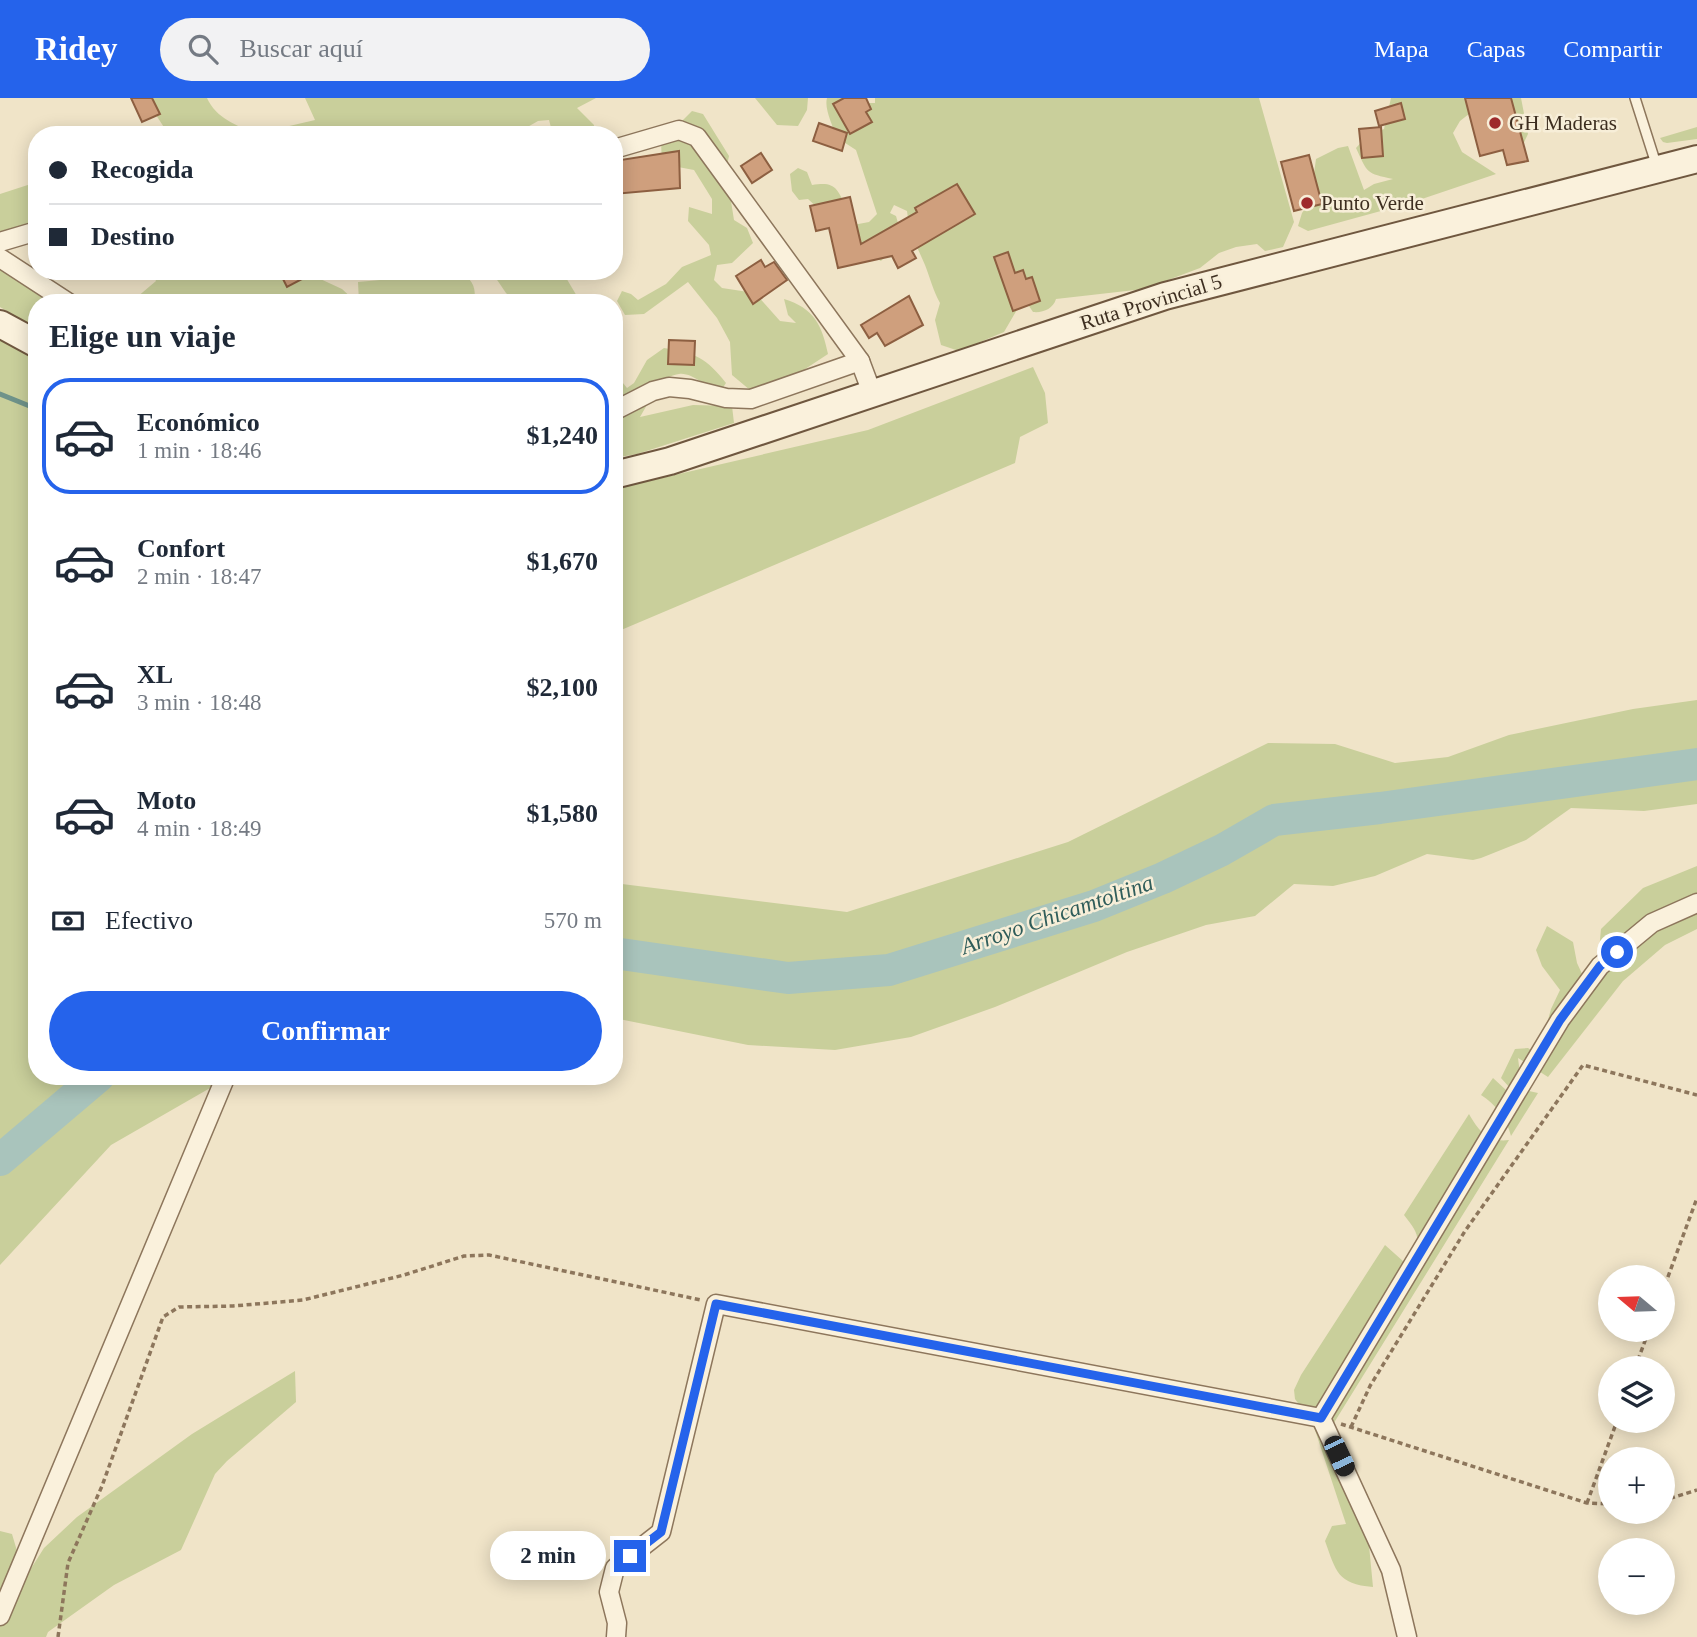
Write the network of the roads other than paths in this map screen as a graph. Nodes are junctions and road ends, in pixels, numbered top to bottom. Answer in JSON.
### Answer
{"nodes":[{"id":1,"x":1635,"y":98,"type":"edge"},
{"id":2,"x":623,"y":146,"type":"edge"},
{"id":3,"x":1697,"y":159,"type":"edge"},
{"id":4,"x":1658,"y":169,"type":"junction"},
{"id":5,"x":28,"y":234,"type":"edge"},
{"id":6,"x":0,"y":242,"type":"edge"},
{"id":7,"x":0,"y":258,"type":"edge"},
{"id":8,"x":28,"y":276,"type":"edge"},
{"id":9,"x":34,"y":280,"type":"edge"},
{"id":10,"x":55,"y":294,"type":"edge"},
{"id":11,"x":0,"y":324,"type":"edge"},
{"id":12,"x":28,"y":339,"type":"edge"},
{"id":13,"x":860,"y":361,"type":"junction"},
{"id":14,"x":872,"y":393,"type":"junction"},
{"id":15,"x":623,"y":406,"type":"edge"},
{"id":16,"x":623,"y":473,"type":"edge"},
{"id":17,"x":1697,"y":903,"type":"edge"},
{"id":18,"x":222,"y":1085,"type":"edge"},
{"id":19,"x":1321,"y":1418,"type":"junction"},
{"id":20,"x":0,"y":1616,"type":"edge"},
{"id":21,"x":616,"y":1637,"type":"edge"},
{"id":22,"x":1407,"y":1637,"type":"edge"}],
"edges":[{"from":1,"to":4,"type":"lane"},
{"from":2,"to":13,"type":"street"},
{"from":3,"to":4,"type":"main road","name":"Ruta Provincial 5"},
{"from":4,"to":14,"type":"main road","name":"Ruta Provincial 5"},
{"from":5,"to":6,"type":"street"},
{"from":7,"to":8,"type":"street"},
{"from":9,"to":10,"type":"street"},
{"from":11,"to":12,"type":"main road"},
{"from":13,"to":14,"type":"street"},
{"from":13,"to":15,"type":"street"},
{"from":14,"to":16,"type":"main road","name":"Ruta Provincial 5"},
{"from":17,"to":19,"type":"street"},
{"from":18,"to":20,"type":"street"},
{"from":19,"to":21,"type":"street"},
{"from":19,"to":22,"type":"street"}]}
